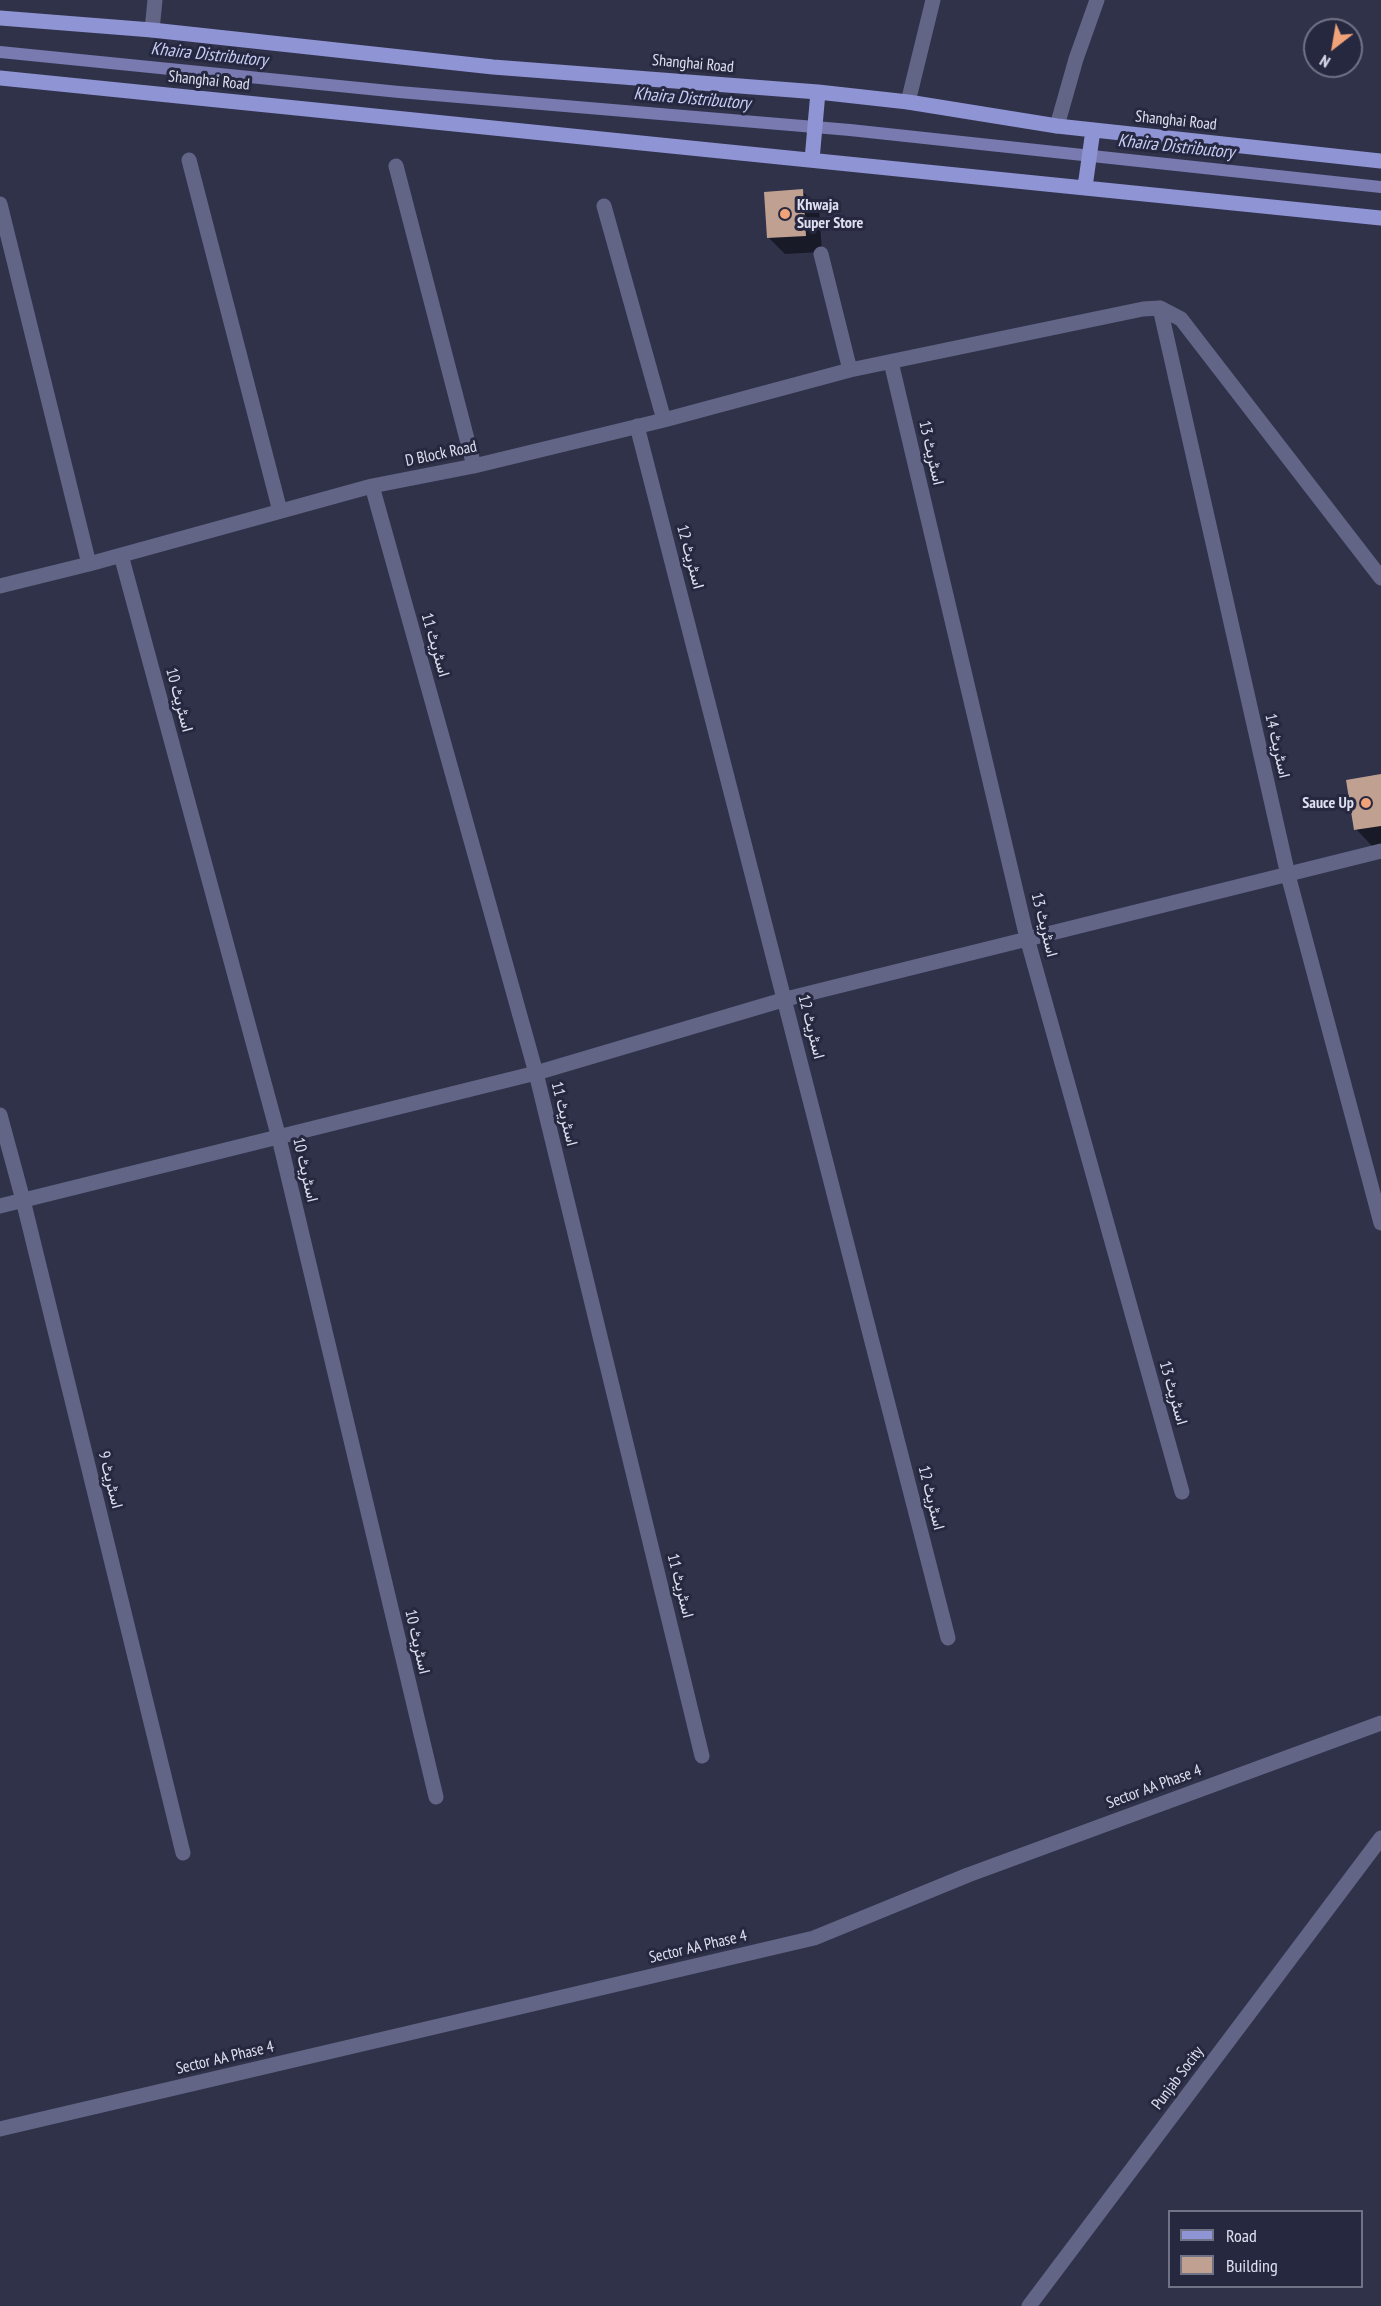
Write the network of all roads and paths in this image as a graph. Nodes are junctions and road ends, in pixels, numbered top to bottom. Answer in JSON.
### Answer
{"nodes":[{"id":1,"x":155,"y":0,"type":"edge"},
{"id":2,"x":933,"y":0,"type":"edge"},
{"id":3,"x":1097,"y":0,"type":"edge"},
{"id":4,"x":0,"y":18,"type":"edge"},
{"id":5,"x":152,"y":30,"type":"junction"},
{"id":6,"x":0,"y":78,"type":"edge"},
{"id":7,"x":818,"y":99,"type":"junction"},
{"id":8,"x":908,"y":102,"type":"junction"},
{"id":9,"x":1057,"y":126,"type":"junction"},
{"id":10,"x":1092,"y":136,"type":"junction"},
{"id":11,"x":813,"y":153,"type":"junction"},
{"id":12,"x":189,"y":160,"type":"dead end"},
{"id":13,"x":1381,"y":161,"type":"edge"},
{"id":14,"x":396,"y":166,"type":"dead end"},
{"id":15,"x":1085,"y":182,"type":"junction"},
{"id":16,"x":0,"y":204,"type":"edge"},
{"id":17,"x":604,"y":206,"type":"dead end"},
{"id":18,"x":1381,"y":218,"type":"edge"},
{"id":19,"x":821,"y":254,"type":"dead end"},
{"id":20,"x":1160,"y":308,"type":"junction"},
{"id":21,"x":891,"y":362,"type":"junction"},
{"id":22,"x":850,"y":370,"type":"junction"},
{"id":23,"x":664,"y":420,"type":"junction"},
{"id":24,"x":637,"y":426,"type":"junction"},
{"id":25,"x":474,"y":466,"type":"junction"},
{"id":26,"x":372,"y":486,"type":"junction"},
{"id":27,"x":280,"y":512,"type":"junction"},
{"id":28,"x":121,"y":555,"type":"junction"},
{"id":29,"x":89,"y":564,"type":"junction"},
{"id":30,"x":1381,"y":578,"type":"edge"},
{"id":31,"x":0,"y":586,"type":"edge"},
{"id":32,"x":1381,"y":851,"type":"edge"},
{"id":33,"x":1288,"y":875,"type":"junction"},
{"id":34,"x":1028,"y":938,"type":"junction"},
{"id":35,"x":786,"y":999,"type":"junction"},
{"id":36,"x":536,"y":1072,"type":"junction"},
{"id":37,"x":0,"y":1115,"type":"edge"},
{"id":38,"x":279,"y":1138,"type":"junction"},
{"id":39,"x":23,"y":1200,"type":"junction"},
{"id":40,"x":0,"y":1206,"type":"edge"},
{"id":41,"x":1381,"y":1223,"type":"edge"},
{"id":42,"x":1182,"y":1492,"type":"dead end"},
{"id":43,"x":948,"y":1638,"type":"dead end"},
{"id":44,"x":1381,"y":1723,"type":"edge"},
{"id":45,"x":702,"y":1756,"type":"dead end"},
{"id":46,"x":436,"y":1797,"type":"dead end"},
{"id":47,"x":1381,"y":1838,"type":"edge"},
{"id":48,"x":183,"y":1853,"type":"dead end"},
{"id":49,"x":0,"y":2129,"type":"edge"},
{"id":50,"x":1029,"y":2306,"type":"edge"}],
"edges":[{"from":1,"to":5,"type":"street"},
{"from":2,"to":8,"type":"street"},
{"from":3,"to":9,"type":"street"},
{"from":4,"to":5,"type":"main road","name":"Shanghai Road"},
{"from":5,"to":7,"type":"main road","name":"Shanghai Road"},
{"from":6,"to":11,"type":"main road","name":"Shanghai Road"},
{"from":7,"to":8,"type":"main road","name":"Shanghai Road"},
{"from":7,"to":11,"type":"main road"},
{"from":8,"to":9,"type":"main road","name":"Shanghai Road"},
{"from":9,"to":10,"type":"main road","name":"Shanghai Road"},
{"from":10,"to":13,"type":"main road","name":"Shanghai Road"},
{"from":10,"to":15,"type":"main road"},
{"from":11,"to":15,"type":"main road","name":"Shanghai Road"},
{"from":12,"to":27,"type":"street"},
{"from":14,"to":25,"type":"street"},
{"from":15,"to":18,"type":"main road","name":"Shanghai Road"},
{"from":16,"to":29,"type":"street"},
{"from":17,"to":23,"type":"street"},
{"from":19,"to":22,"type":"street"},
{"from":20,"to":21,"type":"street","name":"D Block Road"},
{"from":20,"to":30,"type":"street"},
{"from":20,"to":33,"type":"street","name":"اسٹریٹ 14"},
{"from":21,"to":22,"type":"street","name":"D Block Road"},
{"from":21,"to":34,"type":"street","name":"اسٹریٹ 13"},
{"from":22,"to":23,"type":"street","name":"D Block Road"},
{"from":23,"to":24,"type":"street","name":"D Block Road"},
{"from":24,"to":25,"type":"street","name":"D Block Road"},
{"from":24,"to":35,"type":"street","name":"اسٹریٹ 12"},
{"from":25,"to":26,"type":"street","name":"D Block Road"},
{"from":26,"to":27,"type":"street","name":"D Block Road"},
{"from":26,"to":36,"type":"street","name":"اسٹریٹ 11"},
{"from":27,"to":28,"type":"street","name":"D Block Road"},
{"from":28,"to":29,"type":"street","name":"D Block Road"},
{"from":28,"to":38,"type":"street","name":"اسٹریٹ 10"},
{"from":29,"to":31,"type":"street","name":"D Block Road"},
{"from":32,"to":33,"type":"street"},
{"from":33,"to":34,"type":"street"},
{"from":33,"to":41,"type":"street","name":"اسٹریٹ 14"},
{"from":34,"to":35,"type":"street"},
{"from":34,"to":42,"type":"street","name":"اسٹریٹ 13"},
{"from":35,"to":36,"type":"street"},
{"from":35,"to":43,"type":"street","name":"اسٹریٹ 12"},
{"from":36,"to":38,"type":"street"},
{"from":36,"to":45,"type":"street","name":"اسٹریٹ 11"},
{"from":37,"to":39,"type":"street","name":"اسٹریٹ 9"},
{"from":38,"to":39,"type":"street"},
{"from":38,"to":46,"type":"street","name":"اسٹریٹ 10"},
{"from":39,"to":40,"type":"street"},
{"from":39,"to":48,"type":"street","name":"اسٹریٹ 9"},
{"from":44,"to":49,"type":"street","name":"Sector AA Phase 4"},
{"from":47,"to":50,"type":"street","name":"Punjab Socity"}]}
